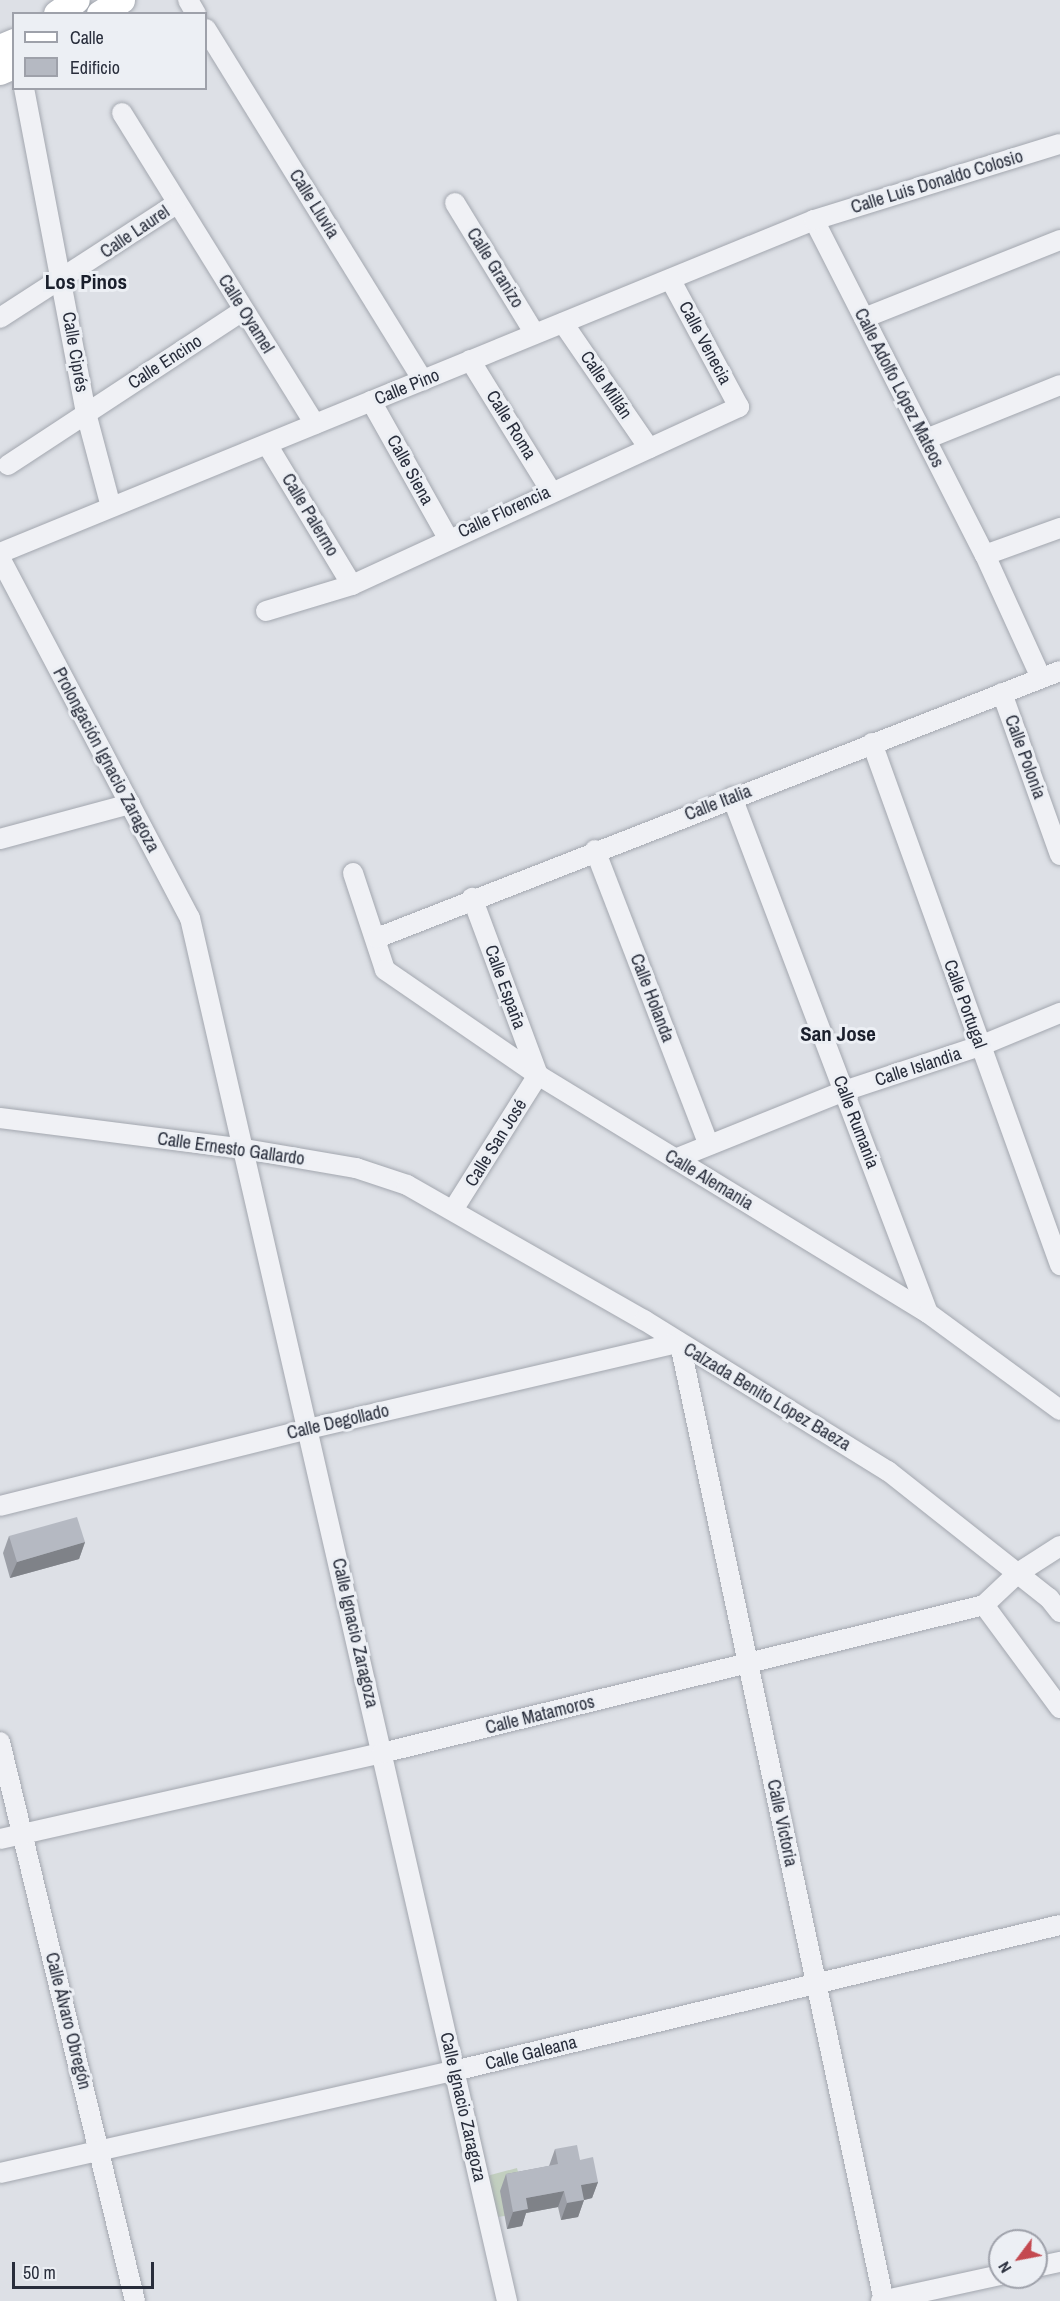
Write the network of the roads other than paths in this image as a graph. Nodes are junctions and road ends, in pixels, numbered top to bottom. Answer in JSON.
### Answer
{"nodes":[{"id":1,"x":77,"y":0,"type":"edge"},
{"id":2,"x":122,"y":0,"type":"edge"},
{"id":3,"x":60,"y":12,"type":"edge"},
{"id":4,"x":103,"y":12,"type":"edge"},
{"id":5,"x":207,"y":31,"type":"edge"},
{"id":6,"x":24,"y":90,"type":"edge"},
{"id":7,"x":122,"y":113,"type":"dead end"},
{"id":8,"x":1060,"y":144,"type":"edge"},
{"id":9,"x":455,"y":203,"type":"dead end"},
{"id":10,"x":176,"y":204,"type":"junction"},
{"id":11,"x":813,"y":220,"type":"junction"},
{"id":12,"x":1060,"y":240,"type":"edge"},
{"id":13,"x":670,"y":279,"type":"junction"},
{"id":14,"x":63,"y":280,"type":"junction"},
{"id":15,"x":244,"y":310,"type":"junction"},
{"id":16,"x":0,"y":318,"type":"edge"},
{"id":17,"x":864,"y":318,"type":"junction"},
{"id":18,"x":563,"y":323,"type":"junction"},
{"id":19,"x":535,"y":334,"type":"junction"},
{"id":20,"x":471,"y":360,"type":"junction"},
{"id":21,"x":423,"y":380,"type":"junction"},
{"id":22,"x":1060,"y":385,"type":"edge"},
{"id":23,"x":371,"y":401,"type":"junction"},
{"id":24,"x":739,"y":407,"type":"joint"},
{"id":25,"x":86,"y":414,"type":"junction"},
{"id":26,"x":315,"y":424,"type":"junction"},
{"id":27,"x":926,"y":439,"type":"junction"},
{"id":28,"x":268,"y":446,"type":"junction"},
{"id":29,"x":648,"y":448,"type":"junction"},
{"id":30,"x":8,"y":465,"type":"dead end"},
{"id":31,"x":551,"y":490,"type":"junction"},
{"id":32,"x":111,"y":507,"type":"junction"},
{"id":33,"x":1060,"y":528,"type":"edge"},
{"id":34,"x":448,"y":538,"type":"junction"},
{"id":35,"x":0,"y":553,"type":"edge"},
{"id":36,"x":985,"y":555,"type":"junction"},
{"id":37,"x":0,"y":558,"type":"edge"},
{"id":38,"x":352,"y":585,"type":"junction"},
{"id":39,"x":266,"y":612,"type":"dead end"},
{"id":40,"x":1060,"y":671,"type":"edge"},
{"id":41,"x":1041,"y":678,"type":"junction"},
{"id":42,"x":1002,"y":693,"type":"junction"},
{"id":43,"x":872,"y":743,"type":"junction"},
{"id":44,"x":732,"y":797,"type":"junction"},
{"id":45,"x":130,"y":804,"type":"junction"},
{"id":46,"x":0,"y":839,"type":"edge"},
{"id":47,"x":595,"y":850,"type":"junction"},
{"id":48,"x":1060,"y":855,"type":"edge"},
{"id":49,"x":353,"y":873,"type":"dead end"},
{"id":50,"x":471,"y":898,"type":"junction"},
{"id":51,"x":377,"y":938,"type":"junction"},
{"id":52,"x":201,"y":965,"type":"joint"},
{"id":53,"x":1060,"y":1012,"type":"edge"},
{"id":54,"x":980,"y":1046,"type":"junction"},
{"id":55,"x":538,"y":1076,"type":"junction"},
{"id":56,"x":844,"y":1091,"type":"junction"},
{"id":57,"x":0,"y":1118,"type":"edge"},
{"id":58,"x":709,"y":1145,"type":"junction"},
{"id":59,"x":245,"y":1149,"type":"junction"},
{"id":60,"x":675,"y":1159,"type":"junction"},
{"id":61,"x":453,"y":1210,"type":"junction"},
{"id":62,"x":1060,"y":1265,"type":"edge"},
{"id":63,"x":928,"y":1313,"type":"junction"},
{"id":64,"x":679,"y":1344,"type":"junction"},
{"id":65,"x":1060,"y":1410,"type":"edge"},
{"id":66,"x":308,"y":1429,"type":"junction"},
{"id":67,"x":0,"y":1506,"type":"edge"},
{"id":68,"x":1060,"y":1546,"type":"edge"},
{"id":69,"x":1018,"y":1573,"type":"junction"},
{"id":70,"x":984,"y":1605,"type":"junction"},
{"id":71,"x":1060,"y":1612,"type":"edge"},
{"id":72,"x":748,"y":1665,"type":"junction"},
{"id":73,"x":1060,"y":1708,"type":"edge"},
{"id":74,"x":0,"y":1742,"type":"edge"},
{"id":75,"x":382,"y":1753,"type":"junction"},
{"id":76,"x":22,"y":1834,"type":"junction"},
{"id":77,"x":0,"y":1839,"type":"edge"},
{"id":78,"x":1060,"y":1925,"type":"edge"},
{"id":79,"x":816,"y":1984,"type":"junction"},
{"id":80,"x":454,"y":2071,"type":"junction"},
{"id":81,"x":100,"y":2152,"type":"junction"},
{"id":82,"x":0,"y":2173,"type":"edge"},
{"id":83,"x":988,"y":2278,"type":"edge"},
{"id":84,"x":135,"y":2301,"type":"edge"},
{"id":85,"x":507,"y":2301,"type":"edge"},
{"id":86,"x":883,"y":2301,"type":"edge"}],
"edges":[{"from":1,"to":3,"type":"main road"},
{"from":2,"to":4,"type":"main road"},
{"from":5,"to":21,"type":"street","name":"Calle Lluvia"},
{"from":6,"to":14,"type":"street","name":"Calle Ciprés"},
{"from":7,"to":10,"type":"street","name":"Calle Oyamel"},
{"from":8,"to":11,"type":"street","name":"Calle Luis Donaldo Colosio"},
{"from":9,"to":19,"type":"street","name":"Calle Granizo"},
{"from":10,"to":14,"type":"street","name":"Calle Laurel"},
{"from":10,"to":15,"type":"street","name":"Calle Oyamel"},
{"from":11,"to":13,"type":"street","name":"Calle Pino"},
{"from":11,"to":17,"type":"street","name":"Calle Adolfo López Mateos"},
{"from":12,"to":17,"type":"street"},
{"from":13,"to":18,"type":"street","name":"Calle Pino"},
{"from":13,"to":24,"type":"street","name":"Calle Venecia"},
{"from":14,"to":16,"type":"street","name":"Calle Laurel"},
{"from":14,"to":25,"type":"street","name":"Calle Ciprés"},
{"from":15,"to":25,"type":"street","name":"Calle Encino"},
{"from":15,"to":26,"type":"street","name":"Calle Oyamel"},
{"from":17,"to":27,"type":"street","name":"Calle Adolfo López Mateos"},
{"from":18,"to":19,"type":"street","name":"Calle Pino"},
{"from":18,"to":29,"type":"street","name":"Calle Millán"},
{"from":19,"to":20,"type":"street","name":"Calle Pino"},
{"from":20,"to":21,"type":"street","name":"Calle Pino"},
{"from":20,"to":31,"type":"street","name":"Calle Roma"},
{"from":21,"to":23,"type":"street","name":"Calle Pino"},
{"from":22,"to":27,"type":"street"},
{"from":23,"to":26,"type":"street","name":"Calle Pino"},
{"from":23,"to":34,"type":"street","name":"Calle Siena"},
{"from":24,"to":29,"type":"street","name":"Calle Florencia"},
{"from":25,"to":30,"type":"street","name":"Calle Encino"},
{"from":25,"to":32,"type":"street","name":"Calle Ciprés"},
{"from":26,"to":28,"type":"street","name":"Calle Pino"},
{"from":27,"to":36,"type":"street","name":"Calle Adolfo López Mateos"},
{"from":28,"to":32,"type":"street","name":"Calle Pino"},
{"from":28,"to":38,"type":"street","name":"Calle Palermo"},
{"from":29,"to":31,"type":"street","name":"Calle Florencia"},
{"from":31,"to":34,"type":"street","name":"Calle Florencia"},
{"from":32,"to":35,"type":"street","name":"Calle Pino"},
{"from":33,"to":36,"type":"street"},
{"from":34,"to":38,"type":"street","name":"Calle Florencia"},
{"from":36,"to":41,"type":"street"},
{"from":37,"to":45,"type":"street","name":"Prolongación Ignacio Zaragoza"},
{"from":38,"to":39,"type":"street","name":"Calle Florencia"},
{"from":40,"to":41,"type":"street","name":"Calle Italia"},
{"from":41,"to":42,"type":"street","name":"Calle Italia"},
{"from":42,"to":43,"type":"street","name":"Calle Italia"},
{"from":42,"to":48,"type":"street","name":"Calle Polonia"},
{"from":43,"to":44,"type":"street","name":"Calle Italia"},
{"from":43,"to":54,"type":"street","name":"Calle Portugal"},
{"from":44,"to":47,"type":"street","name":"Calle Italia"},
{"from":44,"to":56,"type":"street","name":"Calle Rumania"},
{"from":45,"to":46,"type":"street"},
{"from":45,"to":52,"type":"street","name":"Prolongación Ignacio Zaragoza"},
{"from":47,"to":50,"type":"street","name":"Calle Italia"},
{"from":47,"to":58,"type":"street","name":"Calle Holanda"},
{"from":49,"to":51,"type":"street","name":"Calle Alemania"},
{"from":50,"to":51,"type":"street","name":"Calle Italia"},
{"from":50,"to":55,"type":"street","name":"Calle España"},
{"from":51,"to":55,"type":"street","name":"Calle Alemania"},
{"from":52,"to":59,"type":"street","name":"Calle Ignacio Zaragoza"},
{"from":53,"to":54,"type":"street","name":"Calle Islandia"},
{"from":54,"to":56,"type":"street","name":"Calle Islandia"},
{"from":54,"to":62,"type":"street","name":"Calle Portugal"},
{"from":55,"to":60,"type":"street","name":"Calle Alemania"},
{"from":55,"to":61,"type":"street","name":"Calle San José"},
{"from":56,"to":58,"type":"street","name":"Calle Islandia"},
{"from":56,"to":63,"type":"street","name":"Calle Rumania"},
{"from":57,"to":59,"type":"street","name":"Calle Ernesto Gallardo"},
{"from":58,"to":60,"type":"street","name":"Calle Islandia"},
{"from":59,"to":61,"type":"street","name":"Calle Ernesto Gallardo"},
{"from":59,"to":66,"type":"street","name":"Calle Ignacio Zaragoza"},
{"from":60,"to":63,"type":"street","name":"Calle Alemania"},
{"from":61,"to":64,"type":"street","name":"Calzada Benito López Baeza"},
{"from":63,"to":65,"type":"street","name":"Calle Alemania"},
{"from":64,"to":66,"type":"street","name":"Calle Degollado"},
{"from":64,"to":69,"type":"street","name":"Calzada Benito López Baeza"},
{"from":64,"to":72,"type":"street","name":"Calle Victoria"},
{"from":66,"to":67,"type":"street","name":"Calle Degollado"},
{"from":66,"to":75,"type":"street","name":"Calle Ignacio Zaragoza"},
{"from":68,"to":69,"type":"street","name":"Calle Matamoros"},
{"from":69,"to":70,"type":"street","name":"Calle Matamoros"},
{"from":69,"to":71,"type":"street","name":"Calzada Benito López Baeza"},
{"from":70,"to":72,"type":"street","name":"Calle Matamoros"},
{"from":70,"to":73,"type":"street"},
{"from":72,"to":75,"type":"street","name":"Calle Matamoros"},
{"from":72,"to":79,"type":"street","name":"Calle Victoria"},
{"from":74,"to":76,"type":"street","name":"Calle Álvaro Obregón"},
{"from":75,"to":76,"type":"street","name":"Calle Matamoros"},
{"from":75,"to":80,"type":"street","name":"Calle Ignacio Zaragoza"},
{"from":76,"to":77,"type":"street","name":"Calle Matamoros"},
{"from":76,"to":81,"type":"street","name":"Calle Álvaro Obregón"},
{"from":78,"to":79,"type":"street","name":"Calle Galeana"},
{"from":79,"to":80,"type":"street","name":"Calle Galeana"},
{"from":79,"to":86,"type":"street","name":"Calle Victoria"},
{"from":80,"to":81,"type":"street","name":"Calle Galeana"},
{"from":80,"to":85,"type":"street","name":"Calle Ignacio Zaragoza"},
{"from":81,"to":82,"type":"street","name":"Calle Galeana"},
{"from":81,"to":84,"type":"street","name":"Calle Álvaro Obregón"},
{"from":83,"to":86,"type":"street"}]}
